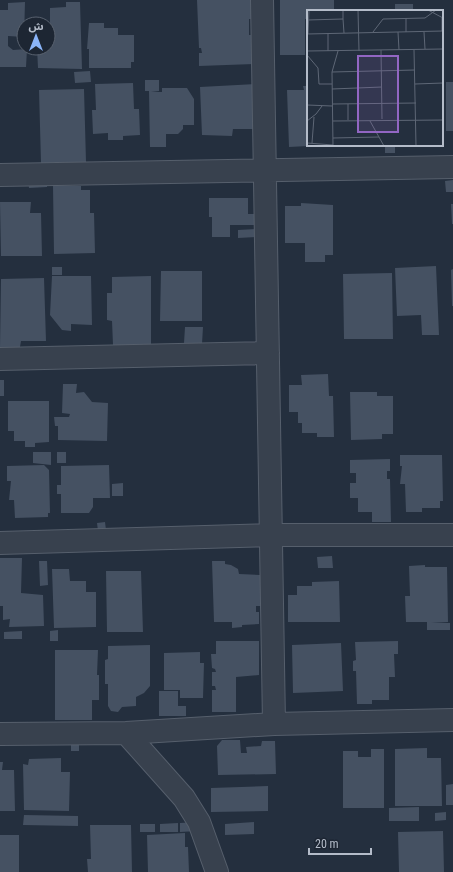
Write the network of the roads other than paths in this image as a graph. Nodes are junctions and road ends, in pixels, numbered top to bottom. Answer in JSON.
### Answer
{"nodes":[{"id":1,"x":262,"y":0,"type":"edge"},
{"id":2,"x":453,"y":167,"type":"edge"},
{"id":3,"x":264,"y":169,"type":"junction"},
{"id":4,"x":0,"y":175,"type":"edge"},
{"id":5,"x":268,"y":353,"type":"junction"},
{"id":6,"x":0,"y":359,"type":"edge"},
{"id":7,"x":271,"y":535,"type":"junction"},
{"id":8,"x":453,"y":535,"type":"edge"},
{"id":9,"x":0,"y":543,"type":"edge"},
{"id":10,"x":453,"y":720,"type":"edge"},
{"id":11,"x":274,"y":724,"type":"junction"},
{"id":12,"x":126,"y":732,"type":"junction"},
{"id":13,"x":0,"y":734,"type":"edge"},
{"id":14,"x":217,"y":872,"type":"edge"}],
"edges":[{"from":1,"to":3,"type":"street"},
{"from":2,"to":3,"type":"street"},
{"from":3,"to":4,"type":"street"},
{"from":3,"to":5,"type":"street"},
{"from":5,"to":6,"type":"street"},
{"from":5,"to":7,"type":"street"},
{"from":7,"to":8,"type":"street"},
{"from":7,"to":9,"type":"street"},
{"from":7,"to":11,"type":"street"},
{"from":10,"to":11,"type":"street"},
{"from":11,"to":12,"type":"street"},
{"from":12,"to":13,"type":"street"},
{"from":12,"to":14,"type":"street"}]}
